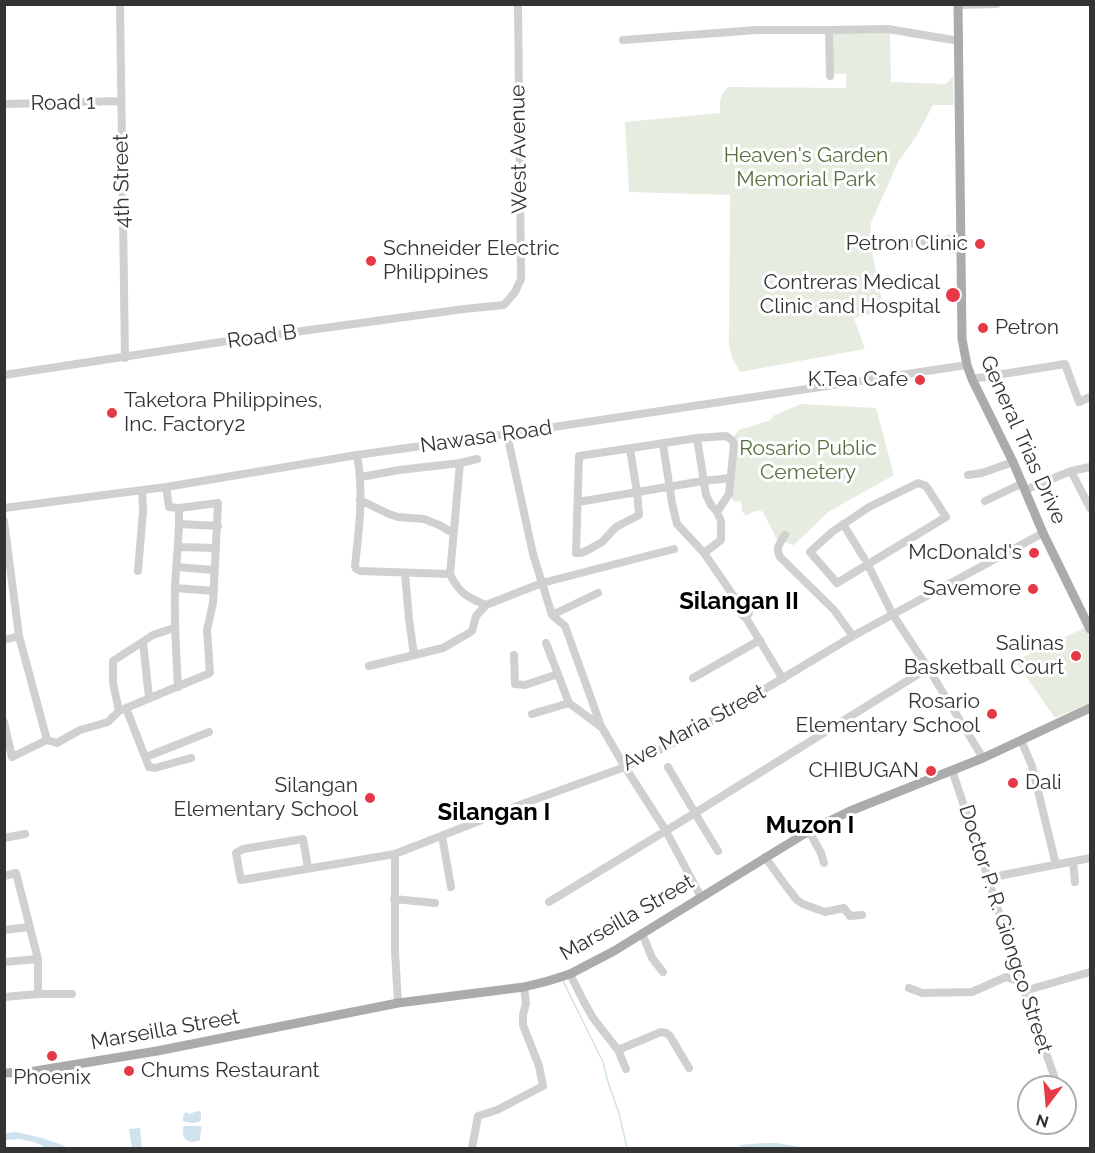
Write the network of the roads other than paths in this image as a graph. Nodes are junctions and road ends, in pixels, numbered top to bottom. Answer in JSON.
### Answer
{"nodes":[{"id":1,"x":120,"y":4,"type":"edge"},
{"id":2,"x":518,"y":4,"type":"edge"},
{"id":3,"x":997,"y":4,"type":"edge"},
{"id":4,"x":958,"y":5,"type":"edge"},
{"id":5,"x":829,"y":30,"type":"junction"},
{"id":6,"x":623,"y":40,"type":"dead end"},
{"id":7,"x":959,"y":41,"type":"junction"},
{"id":8,"x":830,"y":76,"type":"dead end"},
{"id":9,"x":121,"y":101,"type":"junction"},
{"id":10,"x":4,"y":104,"type":"edge"},
{"id":11,"x":961,"y":238,"type":"junction"},
{"id":12,"x":897,"y":245,"type":"dead end"},
{"id":13,"x":515,"y":292,"type":"joint"},
{"id":14,"x":125,"y":358,"type":"junction"},
{"id":15,"x":967,"y":365,"type":"junction"},
{"id":16,"x":4,"y":375,"type":"edge"},
{"id":17,"x":972,"y":380,"type":"junction"},
{"id":18,"x":1090,"y":398,"type":"edge"},
{"id":19,"x":507,"y":434,"type":"junction"},
{"id":20,"x":697,"y":438,"type":"junction"},
{"id":21,"x":663,"y":444,"type":"junction"},
{"id":22,"x":630,"y":449,"type":"junction"},
{"id":23,"x":357,"y":455,"type":"junction"},
{"id":24,"x":477,"y":459,"type":"dead end"},
{"id":25,"x":1013,"y":462,"type":"junction"},
{"id":26,"x":460,"y":463,"type":"junction"},
{"id":27,"x":1090,"y":466,"type":"edge"},
{"id":28,"x":1071,"y":471,"type":"junction"},
{"id":29,"x":968,"y":475,"type":"dead end"},
{"id":30,"x":361,"y":477,"type":"junction"},
{"id":31,"x":731,"y":478,"type":"junction"},
{"id":32,"x":704,"y":481,"type":"junction"},
{"id":33,"x":1024,"y":486,"type":"junction"},
{"id":34,"x":166,"y":487,"type":"junction"},
{"id":35,"x":670,"y":487,"type":"junction"},
{"id":36,"x":142,"y":490,"type":"junction"},
{"id":37,"x":637,"y":492,"type":"junction"},
{"id":38,"x":360,"y":500,"type":"junction"},
{"id":39,"x":985,"y":501,"type":"dead end"},
{"id":40,"x":578,"y":502,"type":"junction"},
{"id":41,"x":4,"y":508,"type":"edge"},
{"id":42,"x":179,"y":508,"type":"junction"},
{"id":43,"x":1090,"y":508,"type":"edge"},
{"id":44,"x":717,"y":512,"type":"junction"},
{"id":45,"x":4,"y":521,"type":"edge"},
{"id":46,"x":180,"y":524,"type":"junction"},
{"id":47,"x":843,"y":524,"type":"junction"},
{"id":48,"x":218,"y":526,"type":"junction"},
{"id":49,"x":453,"y":533,"type":"junction"},
{"id":50,"x":1043,"y":533,"type":"junction"},
{"id":51,"x":785,"y":535,"type":"dead end"},
{"id":52,"x":178,"y":546,"type":"junction"},
{"id":53,"x":216,"y":548,"type":"junction"},
{"id":54,"x":674,"y":549,"type":"dead end"},
{"id":55,"x":704,"y":553,"type":"junction"},
{"id":56,"x":866,"y":562,"type":"junction"},
{"id":57,"x":176,"y":567,"type":"junction"},
{"id":58,"x":214,"y":570,"type":"junction"},
{"id":59,"x":138,"y":571,"type":"dead end"},
{"id":60,"x":405,"y":573,"type":"junction"},
{"id":61,"x":450,"y":574,"type":"junction"},
{"id":62,"x":542,"y":583,"type":"junction"},
{"id":63,"x":175,"y":588,"type":"junction"},
{"id":64,"x":214,"y":591,"type":"junction"},
{"id":65,"x":598,"y":592,"type":"dead end"},
{"id":66,"x":486,"y":605,"type":"junction"},
{"id":67,"x":552,"y":615,"type":"junction"},
{"id":68,"x":893,"y":615,"type":"junction"},
{"id":69,"x":174,"y":628,"type":"junction"},
{"id":70,"x":1090,"y":629,"type":"edge"},
{"id":71,"x":19,"y":636,"type":"junction"},
{"id":72,"x":853,"y":636,"type":"junction"},
{"id":73,"x":4,"y":640,"type":"edge"},
{"id":74,"x":760,"y":640,"type":"junction"},
{"id":75,"x":143,"y":642,"type":"junction"},
{"id":76,"x":546,"y":643,"type":"dead end"},
{"id":77,"x":414,"y":655,"type":"junction"},
{"id":78,"x":514,"y":655,"type":"dead end"},
{"id":79,"x":369,"y":666,"type":"dead end"},
{"id":80,"x":928,"y":668,"type":"junction"},
{"id":81,"x":558,"y":674,"type":"junction"},
{"id":82,"x":693,"y":678,"type":"dead end"},
{"id":83,"x":783,"y":679,"type":"junction"},
{"id":84,"x":178,"y":687,"type":"junction"},
{"id":85,"x":149,"y":698,"type":"junction"},
{"id":86,"x":569,"y":703,"type":"junction"},
{"id":87,"x":1090,"y":708,"type":"edge"},
{"id":88,"x":122,"y":710,"type":"junction"},
{"id":89,"x":532,"y":714,"type":"dead end"},
{"id":90,"x":4,"y":722,"type":"edge"},
{"id":91,"x":601,"y":726,"type":"junction"},
{"id":92,"x":209,"y":732,"type":"dead end"},
{"id":93,"x":47,"y":740,"type":"junction"},
{"id":94,"x":1021,"y":740,"type":"junction"},
{"id":95,"x":146,"y":757,"type":"junction"},
{"id":96,"x":191,"y":758,"type":"dead end"},
{"id":97,"x":983,"y":758,"type":"junction"},
{"id":98,"x":8,"y":759,"type":"edge"},
{"id":99,"x":625,"y":767,"type":"junction"},
{"id":100,"x":668,"y":767,"type":"dead end"},
{"id":101,"x":952,"y":770,"type":"junction"},
{"id":102,"x":695,"y":813,"type":"junction"},
{"id":103,"x":666,"y":831,"type":"junction"},
{"id":104,"x":809,"y":831,"type":"junction"},
{"id":105,"x":25,"y":834,"type":"dead end"},
{"id":106,"x":442,"y":836,"type":"junction"},
{"id":107,"x":4,"y":838,"type":"edge"},
{"id":108,"x":718,"y":851,"type":"dead end"},
{"id":109,"x":395,"y":854,"type":"junction"},
{"id":110,"x":765,"y":857,"type":"junction"},
{"id":111,"x":1090,"y":858,"type":"edge"},
{"id":112,"x":1073,"y":861,"type":"junction"},
{"id":113,"x":824,"y":863,"type":"dead end"},
{"id":114,"x":1056,"y":865,"type":"junction"},
{"id":115,"x":308,"y":868,"type":"junction"},
{"id":116,"x":4,"y":876,"type":"edge"},
{"id":117,"x":988,"y":878,"type":"junction"},
{"id":118,"x":1075,"y":882,"type":"dead end"},
{"id":119,"x":451,"y":887,"type":"dead end"},
{"id":120,"x":701,"y":897,"type":"junction"},
{"id":121,"x":394,"y":899,"type":"junction"},
{"id":122,"x":549,"y":902,"type":"dead end"},
{"id":123,"x":435,"y":903,"type":"dead end"},
{"id":124,"x":862,"y":915,"type":"dead end"},
{"id":125,"x":30,"y":927,"type":"junction"},
{"id":126,"x":4,"y":930,"type":"edge"},
{"id":127,"x":642,"y":933,"type":"junction"},
{"id":128,"x":38,"y":959,"type":"junction"},
{"id":129,"x":4,"y":962,"type":"edge"},
{"id":130,"x":663,"y":972,"type":"dead end"},
{"id":131,"x":1090,"y":972,"type":"edge"},
{"id":132,"x":570,"y":974,"type":"junction"},
{"id":133,"x":1021,"y":982,"type":"junction"},
{"id":134,"x":524,"y":987,"type":"junction"},
{"id":135,"x":909,"y":988,"type":"dead end"},
{"id":136,"x":1024,"y":991,"type":"junction"},
{"id":137,"x":38,"y":994,"type":"junction"},
{"id":138,"x":72,"y":994,"type":"dead end"},
{"id":139,"x":4,"y":998,"type":"edge"},
{"id":140,"x":398,"y":1003,"type":"junction"},
{"id":141,"x":618,"y":1050,"type":"junction"},
{"id":142,"x":689,"y":1068,"type":"dead end"},
{"id":143,"x":626,"y":1069,"type":"dead end"},
{"id":144,"x":4,"y":1073,"type":"edge"},
{"id":145,"x":1054,"y":1075,"type":"edge"},
{"id":146,"x":472,"y":1149,"type":"edge"}],
"edges":[{"from":1,"to":9,"type":"street","name":"4th Street"},
{"from":2,"to":13,"type":"street","name":"West Avenue"},
{"from":3,"to":4,"type":"street"},
{"from":4,"to":7,"type":"main road","name":"General Trias Drive"},
{"from":5,"to":6,"type":"street"},
{"from":5,"to":7,"type":"street"},
{"from":5,"to":8,"type":"street"},
{"from":7,"to":11,"type":"main road","name":"General Trias Drive"},
{"from":9,"to":10,"type":"street","name":"Road 1"},
{"from":9,"to":14,"type":"street","name":"4th Street"},
{"from":11,"to":12,"type":"street"},
{"from":11,"to":15,"type":"main road","name":"General Trias Drive"},
{"from":13,"to":14,"type":"street","name":"Road B"},
{"from":14,"to":16,"type":"street","name":"Road B"},
{"from":15,"to":17,"type":"main road","name":"General Trias Drive"},
{"from":15,"to":19,"type":"street","name":"Nawasa Road"},
{"from":17,"to":18,"type":"street"},
{"from":17,"to":25,"type":"main road","name":"General Trias Drive"},
{"from":19,"to":23,"type":"street","name":"Nawasa Road"},
{"from":19,"to":62,"type":"street"},
{"from":20,"to":21,"type":"street"},
{"from":20,"to":31,"type":"street"},
{"from":20,"to":32,"type":"street"},
{"from":21,"to":22,"type":"street"},
{"from":21,"to":35,"type":"street"},
{"from":22,"to":37,"type":"street"},
{"from":22,"to":40,"type":"street"},
{"from":23,"to":30,"type":"street"},
{"from":23,"to":34,"type":"street","name":"Nawasa Road"},
{"from":24,"to":26,"type":"street"},
{"from":25,"to":29,"type":"street"},
{"from":25,"to":33,"type":"main road","name":"General Trias Drive"},
{"from":26,"to":30,"type":"street"},
{"from":26,"to":49,"type":"street"},
{"from":27,"to":28,"type":"street"},
{"from":28,"to":33,"type":"street"},
{"from":28,"to":43,"type":"street"},
{"from":30,"to":38,"type":"street"},
{"from":31,"to":32,"type":"street"},
{"from":31,"to":44,"type":"street"},
{"from":32,"to":35,"type":"street"},
{"from":32,"to":44,"type":"street"},
{"from":33,"to":39,"type":"street"},
{"from":33,"to":50,"type":"main road","name":"General Trias Drive"},
{"from":34,"to":36,"type":"street","name":"Nawasa Road"},
{"from":34,"to":42,"type":"street"},
{"from":35,"to":37,"type":"street"},
{"from":35,"to":55,"type":"street"},
{"from":36,"to":41,"type":"street","name":"Nawasa Road"},
{"from":36,"to":59,"type":"street"},
{"from":37,"to":40,"type":"street"},
{"from":37,"to":40,"type":"street"},
{"from":38,"to":49,"type":"street"},
{"from":38,"to":60,"type":"street"},
{"from":42,"to":46,"type":"street"},
{"from":42,"to":48,"type":"street"},
{"from":44,"to":55,"type":"street"},
{"from":45,"to":71,"type":"street"},
{"from":46,"to":48,"type":"street"},
{"from":46,"to":52,"type":"street"},
{"from":47,"to":56,"type":"street"},
{"from":47,"to":56,"type":"street"},
{"from":47,"to":56,"type":"street"},
{"from":48,"to":53,"type":"street"},
{"from":49,"to":61,"type":"street"},
{"from":50,"to":68,"type":"street","name":"Ave Maria Street"},
{"from":50,"to":70,"type":"main road","name":"General Trias Drive"},
{"from":51,"to":72,"type":"street"},
{"from":52,"to":53,"type":"street"},
{"from":52,"to":57,"type":"street"},
{"from":53,"to":58,"type":"street"},
{"from":54,"to":62,"type":"street"},
{"from":55,"to":74,"type":"street"},
{"from":56,"to":68,"type":"street"},
{"from":57,"to":58,"type":"street"},
{"from":57,"to":63,"type":"street"},
{"from":58,"to":64,"type":"street"},
{"from":60,"to":61,"type":"street"},
{"from":60,"to":77,"type":"street"},
{"from":61,"to":66,"type":"street"},
{"from":62,"to":66,"type":"street"},
{"from":62,"to":67,"type":"street"},
{"from":63,"to":64,"type":"street"},
{"from":63,"to":69,"type":"street"},
{"from":64,"to":84,"type":"street"},
{"from":65,"to":67,"type":"street"},
{"from":66,"to":77,"type":"street"},
{"from":67,"to":91,"type":"street"},
{"from":68,"to":72,"type":"street","name":"Ave Maria Street"},
{"from":68,"to":80,"type":"street"},
{"from":69,"to":75,"type":"street"},
{"from":69,"to":84,"type":"street"},
{"from":71,"to":73,"type":"street"},
{"from":71,"to":93,"type":"street"},
{"from":72,"to":83,"type":"street","name":"Ave Maria Street"},
{"from":74,"to":82,"type":"street"},
{"from":74,"to":83,"type":"street"},
{"from":75,"to":85,"type":"street"},
{"from":75,"to":88,"type":"street"},
{"from":76,"to":81,"type":"street"},
{"from":77,"to":79,"type":"street"},
{"from":78,"to":81,"type":"street"},
{"from":80,"to":97,"type":"street"},
{"from":80,"to":102,"type":"street"},
{"from":81,"to":86,"type":"street"},
{"from":83,"to":99,"type":"street","name":"Ave Maria Street"},
{"from":84,"to":85,"type":"street"},
{"from":85,"to":88,"type":"street"},
{"from":86,"to":89,"type":"street"},
{"from":86,"to":91,"type":"street"},
{"from":87,"to":94,"type":"main road","name":"Marseilla Street"},
{"from":88,"to":93,"type":"street"},
{"from":88,"to":95,"type":"street"},
{"from":90,"to":98,"type":"street"},
{"from":91,"to":99,"type":"street"},
{"from":92,"to":95,"type":"street"},
{"from":93,"to":98,"type":"street"},
{"from":94,"to":97,"type":"main road","name":"Marseilla Street"},
{"from":94,"to":114,"type":"street"},
{"from":95,"to":96,"type":"street"},
{"from":97,"to":101,"type":"main road","name":"Marseilla Street"},
{"from":99,"to":103,"type":"street"},
{"from":99,"to":106,"type":"street","name":"Ave Maria Street"},
{"from":100,"to":102,"type":"street"},
{"from":101,"to":104,"type":"main road","name":"Marseilla Street"},
{"from":101,"to":117,"type":"street","name":"Doctor P. R. Giongco Street"},
{"from":102,"to":103,"type":"street"},
{"from":102,"to":108,"type":"street"},
{"from":103,"to":120,"type":"street"},
{"from":103,"to":122,"type":"street"},
{"from":104,"to":110,"type":"main road","name":"Marseilla Street"},
{"from":104,"to":113,"type":"street"},
{"from":105,"to":107,"type":"street"},
{"from":106,"to":109,"type":"street","name":"Ave Maria Street"},
{"from":106,"to":119,"type":"street"},
{"from":109,"to":115,"type":"street","name":"Ave Maria Street"},
{"from":109,"to":121,"type":"street"},
{"from":110,"to":120,"type":"main road","name":"Marseilla Street"},
{"from":110,"to":124,"type":"street"},
{"from":111,"to":112,"type":"street"},
{"from":112,"to":114,"type":"street"},
{"from":112,"to":118,"type":"street"},
{"from":114,"to":117,"type":"street"},
{"from":115,"to":115,"type":"street","name":"Ave Maria Street"},
{"from":116,"to":125,"type":"street"},
{"from":117,"to":133,"type":"street","name":"Doctor P. R. Giongco Street"},
{"from":120,"to":127,"type":"main road","name":"Marseilla Street"},
{"from":121,"to":123,"type":"street"},
{"from":121,"to":140,"type":"street"},
{"from":125,"to":126,"type":"street"},
{"from":125,"to":128,"type":"street"},
{"from":127,"to":130,"type":"street"},
{"from":127,"to":132,"type":"main road","name":"Marseilla Street"},
{"from":128,"to":129,"type":"street"},
{"from":128,"to":137,"type":"street"},
{"from":131,"to":136,"type":"street"},
{"from":132,"to":134,"type":"main road","name":"Marseilla Street"},
{"from":132,"to":141,"type":"street"},
{"from":133,"to":135,"type":"street"},
{"from":133,"to":136,"type":"street","name":"Doctor P. R. Giongco Street"},
{"from":134,"to":140,"type":"main road","name":"Marseilla Street"},
{"from":134,"to":146,"type":"street"},
{"from":136,"to":145,"type":"street","name":"Doctor P. R. Giongco Street"},
{"from":137,"to":138,"type":"street"},
{"from":137,"to":139,"type":"street"},
{"from":140,"to":144,"type":"main road","name":"Marseilla Street"},
{"from":141,"to":142,"type":"street"},
{"from":141,"to":143,"type":"street"}]}
